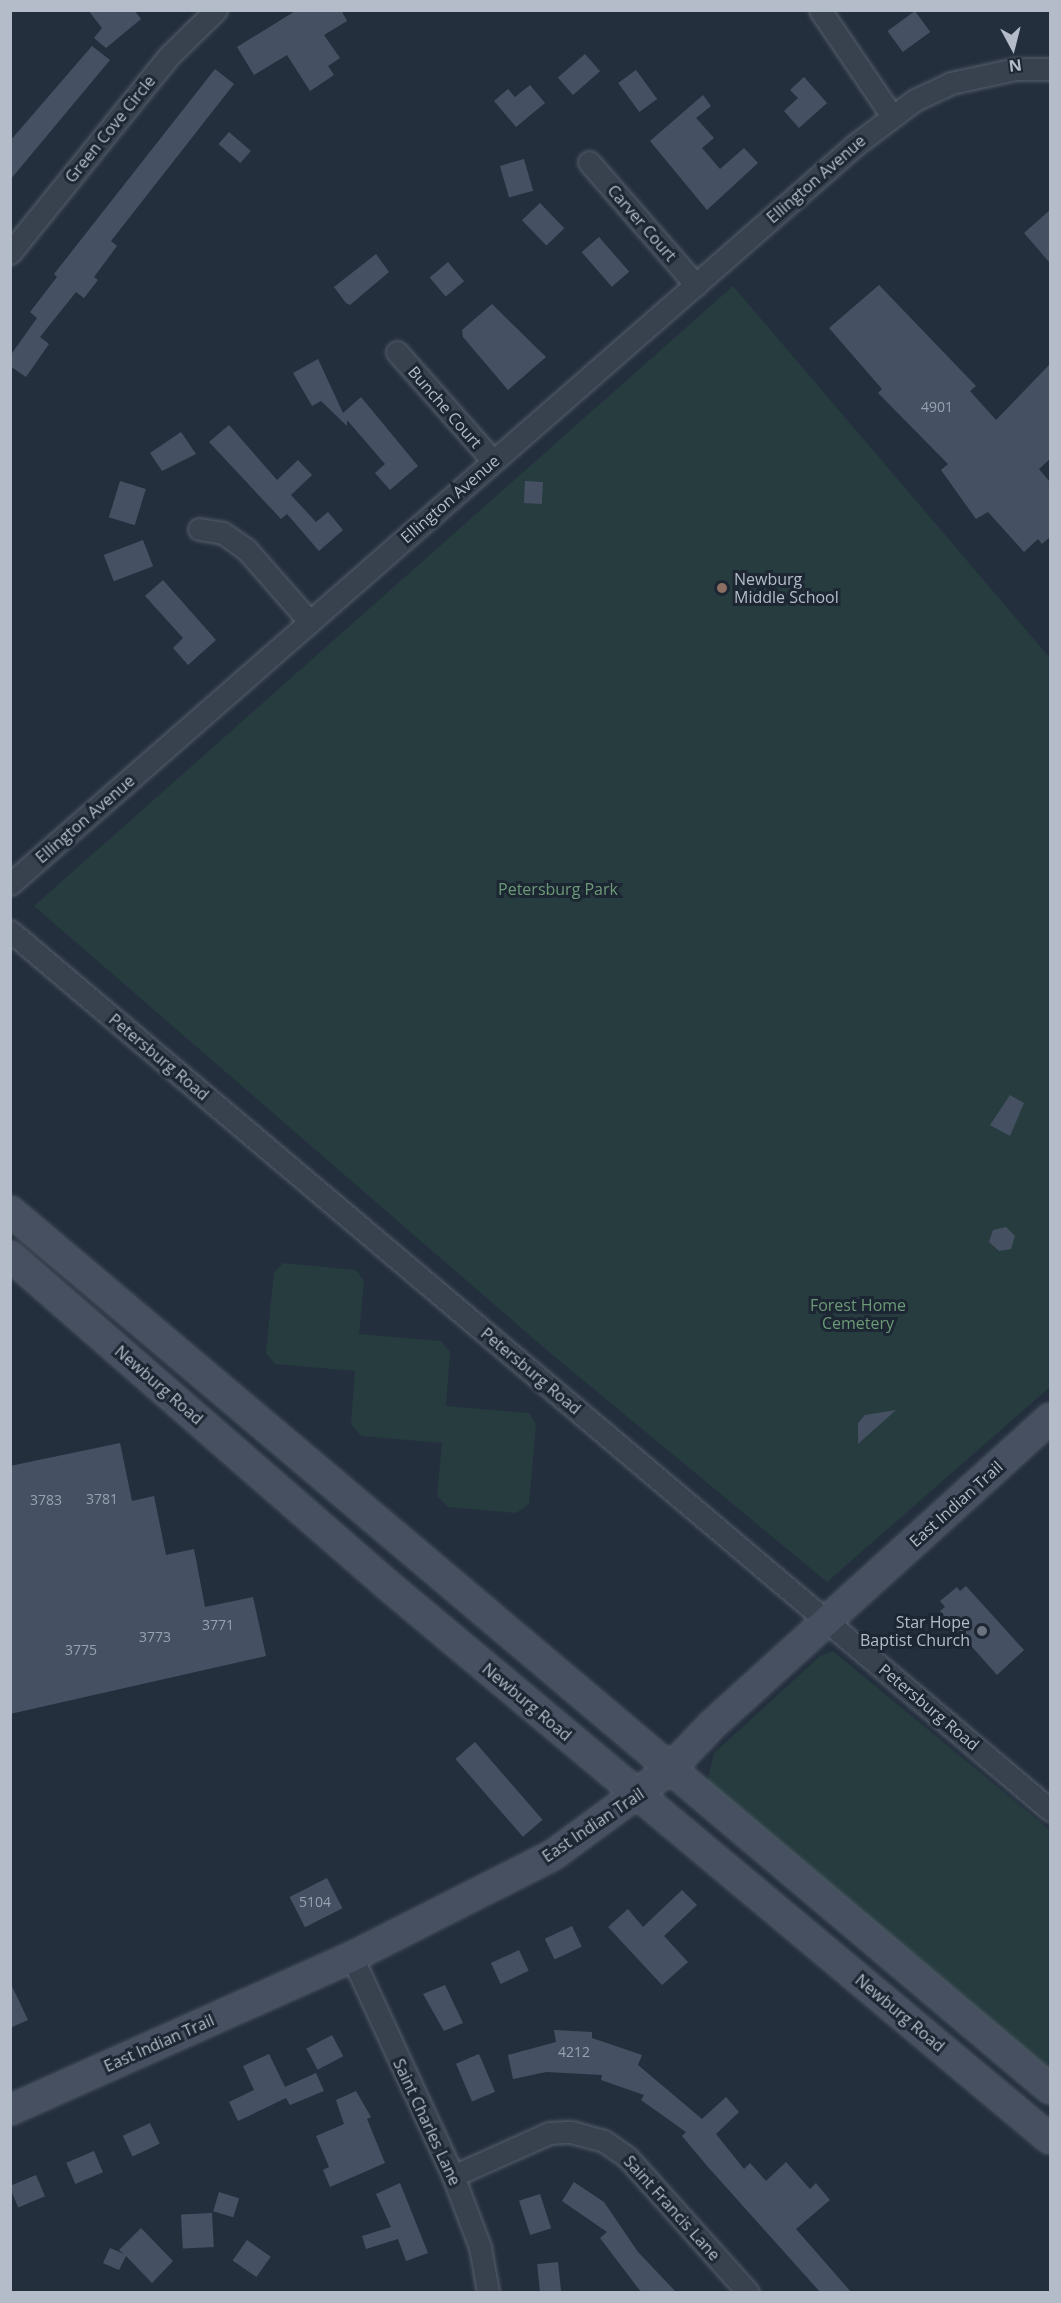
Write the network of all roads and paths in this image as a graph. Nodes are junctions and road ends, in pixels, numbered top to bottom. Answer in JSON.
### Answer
{"nodes":[{"id":1,"x":820,"y":10,"type":"edge"},
{"id":2,"x":203,"y":14,"type":"edge"},
{"id":3,"x":1050,"y":69,"type":"edge"},
{"id":4,"x":892,"y":116,"type":"junction"},
{"id":5,"x":589,"y":162,"type":"dead end"},
{"id":6,"x":10,"y":254,"type":"edge"},
{"id":7,"x":696,"y":285,"type":"junction"},
{"id":8,"x":397,"y":352,"type":"dead end"},
{"id":9,"x":493,"y":461,"type":"junction"},
{"id":10,"x":199,"y":529,"type":"dead end"},
{"id":11,"x":310,"y":622,"type":"junction"},
{"id":12,"x":10,"y":884,"type":"edge"},
{"id":13,"x":10,"y":932,"type":"edge"},
{"id":14,"x":10,"y":1211,"type":"edge"},
{"id":15,"x":10,"y":1256,"type":"edge"},
{"id":16,"x":1050,"y":1418,"type":"edge"},
{"id":17,"x":827,"y":1621,"type":"junction"},
{"id":18,"x":670,"y":1769,"type":"junction"},
{"id":19,"x":638,"y":1796,"type":"junction"},
{"id":20,"x":1050,"y":1809,"type":"edge"},
{"id":21,"x":352,"y":1957,"type":"junction"},
{"id":22,"x":1050,"y":2089,"type":"edge"},
{"id":23,"x":10,"y":2110,"type":"edge"},
{"id":24,"x":1050,"y":2139,"type":"edge"},
{"id":25,"x":453,"y":2176,"type":"junction"},
{"id":26,"x":488,"y":2292,"type":"edge"},
{"id":27,"x":748,"y":2292,"type":"edge"}],
"edges":[{"from":1,"to":4,"type":"street"},
{"from":2,"to":6,"type":"street","name":"Green Cove Circle"},
{"from":3,"to":4,"type":"street","name":"Ellington Avenue"},
{"from":4,"to":7,"type":"street","name":"Ellington Avenue"},
{"from":5,"to":7,"type":"street","name":"Carver Court"},
{"from":7,"to":9,"type":"street","name":"Ellington Avenue"},
{"from":8,"to":9,"type":"street","name":"Bunche Court"},
{"from":9,"to":11,"type":"street","name":"Ellington Avenue"},
{"from":10,"to":11,"type":"street"},
{"from":11,"to":12,"type":"street","name":"Ellington Avenue"},
{"from":13,"to":17,"type":"street","name":"Petersburg Road"},
{"from":14,"to":18,"type":"main road","name":"Newburg Road"},
{"from":15,"to":19,"type":"main road","name":"Newburg Road"},
{"from":16,"to":17,"type":"main road","name":"East Indian Trail"},
{"from":17,"to":18,"type":"main road","name":"East Indian Trail"},
{"from":17,"to":20,"type":"street","name":"Petersburg Road"},
{"from":18,"to":19,"type":"main road","name":"East Indian Trail"},
{"from":18,"to":22,"type":"main road","name":"Newburg Road"},
{"from":19,"to":21,"type":"main road","name":"East Indian Trail"},
{"from":19,"to":24,"type":"main road","name":"Newburg Road"},
{"from":21,"to":23,"type":"main road","name":"East Indian Trail"},
{"from":21,"to":25,"type":"street","name":"Saint Charles Lane"},
{"from":25,"to":26,"type":"street","name":"Saint Charles Lane"},
{"from":25,"to":27,"type":"street","name":"Saint Francis Lane"}]}
